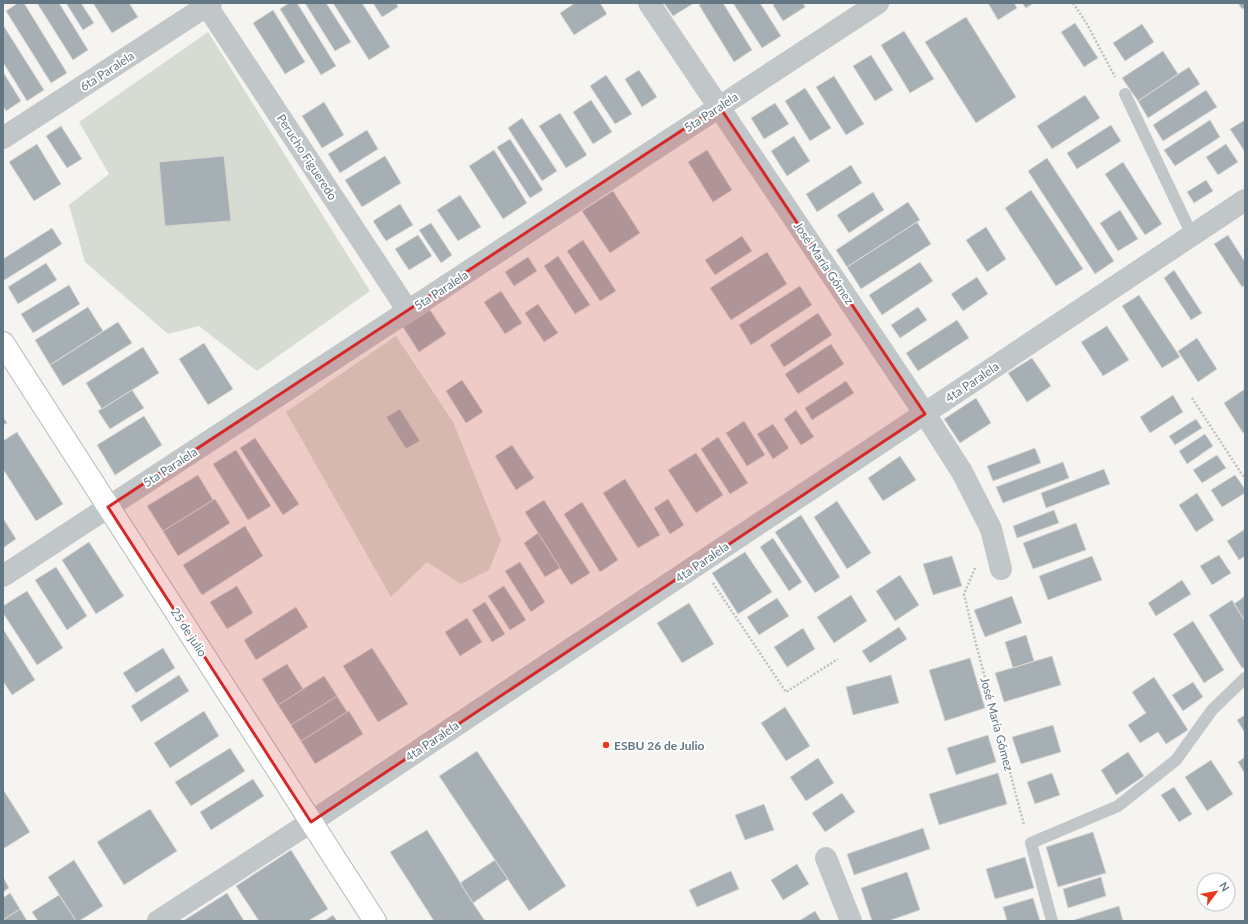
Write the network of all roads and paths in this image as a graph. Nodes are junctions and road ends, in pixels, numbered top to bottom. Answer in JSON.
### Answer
{"nodes":[{"id":1,"x":649,"y":3,"type":"edge"},
{"id":2,"x":878,"y":3,"type":"edge"},
{"id":3,"x":1073,"y":3,"type":"edge"},
{"id":4,"x":207,"y":4,"type":"edge"},
{"id":5,"x":1125,"y":94,"type":"joint"},
{"id":6,"x":719,"y":106,"type":"junction"},
{"id":7,"x":3,"y":138,"type":"edge"},
{"id":8,"x":1245,"y":200,"type":"edge"},
{"id":9,"x":1192,"y":235,"type":"junction"},
{"id":10,"x":408,"y":311,"type":"junction"},
{"id":11,"x":3,"y":343,"type":"edge"},
{"id":12,"x":1192,"y":398,"type":"dead end"},
{"id":13,"x":925,"y":414,"type":"junction"},
{"id":14,"x":1245,"y":479,"type":"edge"},
{"id":15,"x":108,"y":507,"type":"junction"},
{"id":16,"x":700,"y":563,"type":"junction"},
{"id":17,"x":976,"y":565,"type":"dead end"},
{"id":18,"x":1001,"y":569,"type":"dead end"},
{"id":19,"x":3,"y":576,"type":"edge"},
{"id":20,"x":838,"y":659,"type":"dead end"},
{"id":21,"x":1245,"y":678,"type":"edge"},
{"id":22,"x":311,"y":822,"type":"junction"},
{"id":23,"x":1030,"y":843,"type":"junction"},
{"id":24,"x":826,"y":858,"type":"dead end"},
{"id":25,"x":158,"y":921,"type":"edge"},
{"id":26,"x":375,"y":921,"type":"edge"},
{"id":27,"x":851,"y":921,"type":"edge"},
{"id":28,"x":1052,"y":921,"type":"edge"}],
"edges":[{"from":1,"to":6,"type":"street","name":"José María Gómez"},
{"from":2,"to":6,"type":"street","name":"5ta Paralela"},
{"from":3,"to":5,"type":"path"},
{"from":4,"to":7,"type":"street","name":"6ta Paralela"},
{"from":4,"to":10,"type":"street","name":"Perucho Figueredo"},
{"from":5,"to":9,"type":"lane"},
{"from":6,"to":10,"type":"street","name":"5ta Paralela"},
{"from":6,"to":13,"type":"street","name":"José María Gómez"},
{"from":8,"to":9,"type":"street","name":"4ta Paralela"},
{"from":9,"to":13,"type":"street","name":"4ta Paralela"},
{"from":10,"to":15,"type":"street","name":"5ta Paralela"},
{"from":11,"to":15,"type":"street","name":"25 de julio"},
{"from":12,"to":14,"type":"path"},
{"from":13,"to":16,"type":"street","name":"4ta Paralela"},
{"from":13,"to":18,"type":"street","name":"José María Gómez"},
{"from":15,"to":19,"type":"street","name":"5ta Paralela"},
{"from":15,"to":22,"type":"street","name":"25 de julio"},
{"from":16,"to":20,"type":"path"},
{"from":16,"to":22,"type":"street","name":"4ta Paralela"},
{"from":17,"to":23,"type":"path","name":"José María Gómez"},
{"from":21,"to":23,"type":"lane"},
{"from":22,"to":25,"type":"street","name":"4ta Paralela"},
{"from":22,"to":26,"type":"street","name":"25 de julio"},
{"from":23,"to":28,"type":"lane"},
{"from":24,"to":27,"type":"street"}]}
